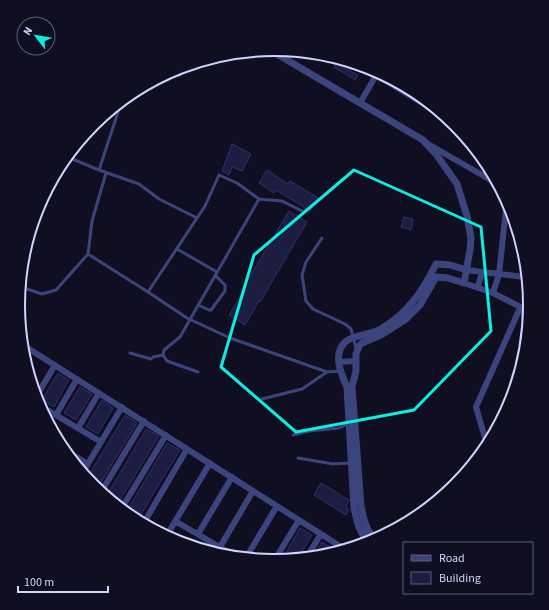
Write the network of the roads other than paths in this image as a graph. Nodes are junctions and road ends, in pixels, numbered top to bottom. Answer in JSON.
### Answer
{"nodes":[{"id":1,"x":280,"y":56,"type":"edge"},
{"id":2,"x":375,"y":77,"type":"edge"},
{"id":3,"x":360,"y":103,"type":"junction"},
{"id":4,"x":119,"y":110,"type":"edge"},
{"id":5,"x":423,"y":140,"type":"junction"},
{"id":6,"x":72,"y":159,"type":"edge"},
{"id":7,"x":99,"y":170,"type":"junction"},
{"id":8,"x":106,"y":173,"type":"junction"},
{"id":9,"x":492,"y":181,"type":"edge"},
{"id":10,"x":259,"y":199,"type":"junction"},
{"id":11,"x":302,"y":211,"type":"dead end"},
{"id":12,"x":506,"y":212,"type":"edge"},
{"id":13,"x":197,"y":218,"type":"junction"},
{"id":14,"x":322,"y":238,"type":"dead end"},
{"id":15,"x":177,"y":249,"type":"junction"},
{"id":16,"x":88,"y":254,"type":"junction"},
{"id":17,"x":467,"y":270,"type":"junction"},
{"id":18,"x":482,"y":272,"type":"junction"},
{"id":19,"x":216,"y":274,"type":"junction"},
{"id":20,"x":499,"y":274,"type":"junction"},
{"id":21,"x":522,"y":277,"type":"edge"},
{"id":22,"x":464,"y":283,"type":"junction"},
{"id":23,"x":478,"y":287,"type":"junction"},
{"id":24,"x":26,"y":288,"type":"edge"},
{"id":25,"x":148,"y":292,"type":"junction"},
{"id":26,"x":493,"y":293,"type":"junction"},
{"id":27,"x":198,"y":305,"type":"junction"},
{"id":28,"x":520,"y":308,"type":"junction"},
{"id":29,"x":524,"y":309,"type":"edge"},
{"id":30,"x":190,"y":319,"type":"junction"},
{"id":31,"x":354,"y":338,"type":"junction"},
{"id":32,"x":29,"y":349,"type":"edge"},
{"id":33,"x":357,"y":350,"type":"junction"},
{"id":34,"x":32,"y":351,"type":"junction"},
{"id":35,"x":130,"y":353,"type":"dead end"},
{"id":36,"x":30,"y":354,"type":"edge"},
{"id":37,"x":162,"y":355,"type":"junction"},
{"id":38,"x":356,"y":361,"type":"junction"},
{"id":39,"x":339,"y":362,"type":"junction"},
{"id":40,"x":55,"y":365,"type":"junction"},
{"id":41,"x":340,"y":371,"type":"junction"},
{"id":42,"x":198,"y":372,"type":"dead end"},
{"id":43,"x":327,"y":372,"type":"junction"},
{"id":44,"x":354,"y":377,"type":"junction"},
{"id":45,"x":77,"y":379,"type":"junction"},
{"id":46,"x":344,"y":379,"type":"junction"},
{"id":47,"x":40,"y":390,"type":"edge"},
{"id":48,"x":99,"y":393,"type":"junction"},
{"id":49,"x":262,"y":398,"type":"dead end"},
{"id":50,"x":122,"y":407,"type":"junction"},
{"id":51,"x":49,"y":411,"type":"edge"},
{"id":52,"x":56,"y":415,"type":"junction"},
{"id":53,"x":144,"y":421,"type":"junction"},
{"id":54,"x":349,"y":424,"type":"junction"},
{"id":55,"x":78,"y":428,"type":"junction"},
{"id":56,"x":166,"y":435,"type":"junction"},
{"id":57,"x":293,"y":435,"type":"dead end"},
{"id":58,"x":486,"y":438,"type":"edge"},
{"id":59,"x":101,"y":442,"type":"junction"},
{"id":60,"x":188,"y":449,"type":"junction"},
{"id":61,"x":77,"y":457,"type":"edge"},
{"id":62,"x":298,"y":458,"type":"dead end"},
{"id":63,"x":355,"y":462,"type":"junction"},
{"id":64,"x":210,"y":463,"type":"junction"},
{"id":65,"x":88,"y":464,"type":"junction"},
{"id":66,"x":85,"y":468,"type":"edge"},
{"id":67,"x":232,"y":477,"type":"junction"},
{"id":68,"x":104,"y":487,"type":"edge"},
{"id":69,"x":254,"y":491,"type":"junction"},
{"id":70,"x":124,"y":504,"type":"edge"},
{"id":71,"x":277,"y":506,"type":"junction"},
{"id":72,"x":146,"y":519,"type":"edge"},
{"id":73,"x":299,"y":520,"type":"junction"},
{"id":74,"x":175,"y":521,"type":"junction"},
{"id":75,"x":169,"y":532,"type":"edge"},
{"id":76,"x":198,"y":534,"type":"junction"},
{"id":77,"x":320,"y":534,"type":"junction"},
{"id":78,"x":372,"y":535,"type":"edge"},
{"id":79,"x":364,"y":538,"type":"edge"},
{"id":80,"x":339,"y":546,"type":"edge"},
{"id":81,"x":220,"y":548,"type":"joint"},
{"id":82,"x":310,"y":552,"type":"edge"},
{"id":83,"x":249,"y":553,"type":"edge"},
{"id":84,"x":278,"y":554,"type":"edge"}],
"edges":[{"from":1,"to":3,"type":"street"},
{"from":2,"to":3,"type":"street"},
{"from":3,"to":5,"type":"street"},
{"from":4,"to":7,"type":"lane"},
{"from":5,"to":9,"type":"street"},
{"from":5,"to":17,"type":"street"},
{"from":6,"to":7,"type":"lane"},
{"from":7,"to":8,"type":"lane"},
{"from":8,"to":13,"type":"lane"},
{"from":8,"to":16,"type":"lane"},
{"from":10,"to":11,"type":"lane"},
{"from":10,"to":13,"type":"lane"},
{"from":10,"to":19,"type":"lane"},
{"from":12,"to":20,"type":"street"},
{"from":13,"to":15,"type":"lane"},
{"from":14,"to":31,"type":"lane"},
{"from":15,"to":19,"type":"lane"},
{"from":15,"to":25,"type":"lane"},
{"from":16,"to":24,"type":"lane"},
{"from":16,"to":25,"type":"lane"},
{"from":17,"to":18,"type":"street"},
{"from":17,"to":22,"type":"street"},
{"from":17,"to":31,"type":"street"},
{"from":18,"to":20,"type":"street"},
{"from":18,"to":23,"type":"street"},
{"from":19,"to":27,"type":"lane"},
{"from":19,"to":27,"type":"lane"},
{"from":20,"to":21,"type":"street"},
{"from":20,"to":26,"type":"street"},
{"from":22,"to":23,"type":"street"},
{"from":22,"to":33,"type":"street"},
{"from":23,"to":26,"type":"street"},
{"from":25,"to":30,"type":"lane"},
{"from":26,"to":28,"type":"street"},
{"from":27,"to":30,"type":"lane"},
{"from":28,"to":29,"type":"street"},
{"from":28,"to":58,"type":"street"},
{"from":30,"to":37,"type":"lane"},
{"from":30,"to":43,"type":"lane"},
{"from":31,"to":33,"type":"lane"},
{"from":31,"to":39,"type":"street"},
{"from":32,"to":34,"type":"street"},
{"from":33,"to":38,"type":"street"},
{"from":34,"to":36,"type":"street"},
{"from":34,"to":40,"type":"street"},
{"from":35,"to":37,"type":"lane"},
{"from":37,"to":42,"type":"lane"},
{"from":38,"to":39,"type":"street"},
{"from":38,"to":44,"type":"street"},
{"from":39,"to":41,"type":"street"},
{"from":40,"to":45,"type":"street"},
{"from":40,"to":47,"type":"street"},
{"from":41,"to":43,"type":"lane"},
{"from":41,"to":46,"type":"street"},
{"from":43,"to":49,"type":"lane"},
{"from":44,"to":46,"type":"street"},
{"from":44,"to":63,"type":"street"},
{"from":45,"to":48,"type":"street"},
{"from":45,"to":52,"type":"street"},
{"from":46,"to":54,"type":"street"},
{"from":48,"to":50,"type":"street"},
{"from":48,"to":55,"type":"street"},
{"from":50,"to":53,"type":"street"},
{"from":50,"to":59,"type":"street"},
{"from":51,"to":52,"type":"street"},
{"from":52,"to":55,"type":"street"},
{"from":53,"to":56,"type":"street"},
{"from":53,"to":68,"type":"street"},
{"from":54,"to":57,"type":"lane"},
{"from":54,"to":63,"type":"street"},
{"from":55,"to":59,"type":"street"},
{"from":56,"to":60,"type":"street"},
{"from":56,"to":70,"type":"street"},
{"from":59,"to":65,"type":"street"},
{"from":60,"to":64,"type":"street"},
{"from":60,"to":72,"type":"street"},
{"from":61,"to":65,"type":"street"},
{"from":62,"to":63,"type":"lane"},
{"from":63,"to":78,"type":"street"},
{"from":63,"to":79,"type":"street"},
{"from":64,"to":67,"type":"street"},
{"from":64,"to":74,"type":"street"},
{"from":65,"to":66,"type":"street"},
{"from":67,"to":69,"type":"street"},
{"from":67,"to":76,"type":"street"},
{"from":69,"to":71,"type":"street"},
{"from":69,"to":81,"type":"street"},
{"from":71,"to":73,"type":"street"},
{"from":71,"to":83,"type":"street"},
{"from":73,"to":77,"type":"street"},
{"from":73,"to":84,"type":"street"},
{"from":74,"to":75,"type":"street"},
{"from":74,"to":76,"type":"street"},
{"from":76,"to":81,"type":"street"},
{"from":77,"to":80,"type":"street"},
{"from":77,"to":82,"type":"street"}]}
